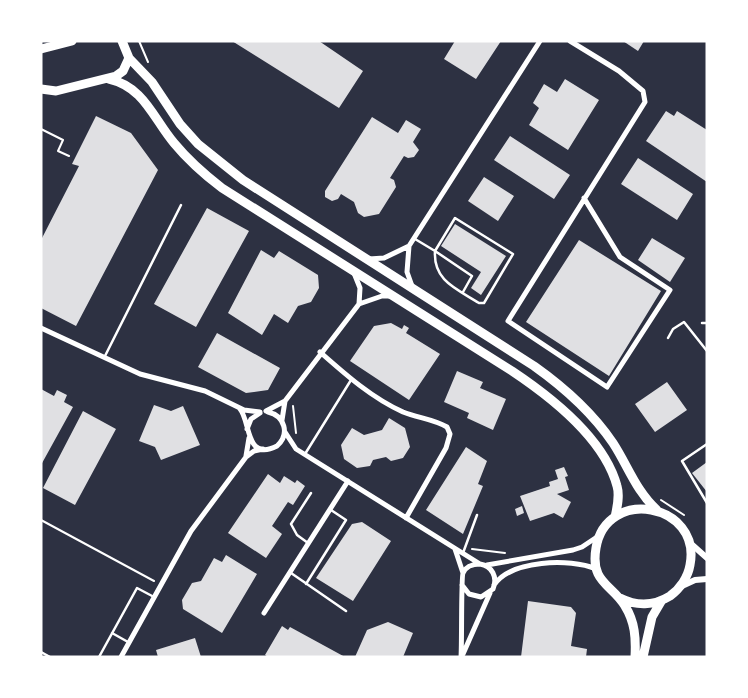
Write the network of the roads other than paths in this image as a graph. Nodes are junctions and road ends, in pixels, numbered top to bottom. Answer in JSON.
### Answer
{"nodes":[{"id":1,"x":72,"y":41,"type":"edge"},
{"id":2,"x":540,"y":41,"type":"edge"},
{"id":3,"x":570,"y":41,"type":"edge"},
{"id":4,"x":123,"y":42,"type":"edge"},
{"id":5,"x":41,"y":50,"type":"edge"},
{"id":6,"x":129,"y":58,"type":"junction"},
{"id":7,"x":110,"y":79,"type":"junction"},
{"id":8,"x":41,"y":89,"type":"edge"},
{"id":9,"x":584,"y":198,"type":"junction"},
{"id":10,"x":181,"y":205,"type":"dead end"},
{"id":11,"x":413,"y":238,"type":"junction"},
{"id":12,"x":409,"y":246,"type":"junction"},
{"id":13,"x":435,"y":251,"type":"junction"},
{"id":14,"x":366,"y":259,"type":"junction"},
{"id":15,"x":353,"y":270,"type":"junction"},
{"id":16,"x":412,"y":289,"type":"junction"},
{"id":17,"x":463,"y":292,"type":"junction"},
{"id":18,"x":394,"y":296,"type":"junction"},
{"id":19,"x":359,"y":304,"type":"junction"},
{"id":20,"x":702,"y":323,"type":"dead end"},
{"id":21,"x":707,"y":323,"type":"edge"},
{"id":22,"x":41,"y":328,"type":"edge"},
{"id":23,"x":668,"y":338,"type":"dead end"},
{"id":24,"x":707,"y":351,"type":"edge"},
{"id":25,"x":320,"y":352,"type":"junction"},
{"id":26,"x":104,"y":358,"type":"junction"},
{"id":27,"x":351,"y":379,"type":"junction"},
{"id":28,"x":285,"y":401,"type":"junction"},
{"id":29,"x":238,"y":407,"type":"junction"},
{"id":30,"x":263,"y":412,"type":"junction"},
{"id":31,"x":282,"y":421,"type":"junction"},
{"id":32,"x":247,"y":429,"type":"junction"},
{"id":33,"x":285,"y":432,"type":"junction"},
{"id":34,"x":249,"y":437,"type":"junction"},
{"id":35,"x":707,"y":444,"type":"edge"},
{"id":36,"x":277,"y":446,"type":"junction"},
{"id":37,"x":296,"y":448,"type":"junction"},
{"id":38,"x":263,"y":449,"type":"junction"},
{"id":39,"x":305,"y":454,"type":"junction"},
{"id":40,"x":246,"y":457,"type":"junction"},
{"id":41,"x":348,"y":481,"type":"junction"},
{"id":42,"x":311,"y":493,"type":"dead end"},
{"id":43,"x":707,"y":503,"type":"edge"},
{"id":44,"x":330,"y":510,"type":"junction"},
{"id":45,"x":657,"y":510,"type":"junction"},
{"id":46,"x":477,"y":515,"type":"dead end"},
{"id":47,"x":615,"y":517,"type":"junction"},
{"id":48,"x":406,"y":518,"type":"junction"},
{"id":49,"x":600,"y":534,"type":"junction"},
{"id":50,"x":689,"y":542,"type":"junction"},
{"id":51,"x":308,"y":543,"type":"junction"},
{"id":52,"x":455,"y":548,"type":"junction"},
{"id":53,"x":463,"y":553,"type":"junction"},
{"id":54,"x":707,"y":558,"type":"edge"},
{"id":55,"x":482,"y":564,"type":"junction"},
{"id":56,"x":597,"y":569,"type":"junction"},
{"id":57,"x":290,"y":572,"type":"junction"},
{"id":58,"x":463,"y":573,"type":"junction"},
{"id":59,"x":707,"y":579,"type":"edge"},
{"id":60,"x":306,"y":584,"type":"junction"},
{"id":61,"x":462,"y":585,"type":"junction"},
{"id":62,"x":494,"y":586,"type":"junction"},
{"id":63,"x":679,"y":588,"type":"junction"},
{"id":64,"x":491,"y":591,"type":"junction"},
{"id":65,"x":154,"y":598,"type":"junction"},
{"id":66,"x":620,"y":598,"type":"junction"},
{"id":67,"x":662,"y":600,"type":"junction"},
{"id":68,"x":346,"y":611,"type":"dead end"},
{"id":69,"x":264,"y":613,"type":"dead end"},
{"id":70,"x":112,"y":633,"type":"junction"},
{"id":71,"x":129,"y":642,"type":"junction"},
{"id":72,"x":41,"y":652,"type":"edge"},
{"id":73,"x":50,"y":657,"type":"edge"},
{"id":74,"x":99,"y":657,"type":"edge"},
{"id":75,"x":121,"y":657,"type":"edge"},
{"id":76,"x":461,"y":657,"type":"edge"},
{"id":77,"x":635,"y":657,"type":"edge"},
{"id":78,"x":643,"y":657,"type":"edge"}],
"edges":[{"from":1,"to":5,"type":"main road"},
{"from":2,"to":11,"type":"street"},
{"from":3,"to":9,"type":"street"},
{"from":4,"to":6,"type":"main road"},
{"from":6,"to":7,"type":"main road"},
{"from":6,"to":14,"type":"main road"},
{"from":7,"to":8,"type":"main road"},
{"from":7,"to":15,"type":"main road"},
{"from":9,"to":9,"type":"street"},
{"from":10,"to":26,"type":"lane"},
{"from":11,"to":12,"type":"street"},
{"from":11,"to":13,"type":"lane"},
{"from":12,"to":14,"type":"street"},
{"from":12,"to":16,"type":"street"},
{"from":13,"to":17,"type":"lane"},
{"from":13,"to":17,"type":"lane"},
{"from":13,"to":17,"type":"lane"},
{"from":14,"to":16,"type":"main road"},
{"from":15,"to":18,"type":"main road"},
{"from":15,"to":19,"type":"street"},
{"from":16,"to":45,"type":"main road"},
{"from":18,"to":19,"type":"street"},
{"from":18,"to":47,"type":"main road"},
{"from":19,"to":25,"type":"street"},
{"from":20,"to":21,"type":"lane"},
{"from":22,"to":26,"type":"street"},
{"from":23,"to":24,"type":"lane"},
{"from":25,"to":27,"type":"street"},
{"from":25,"to":28,"type":"street"},
{"from":26,"to":29,"type":"street"},
{"from":27,"to":39,"type":"lane"},
{"from":27,"to":48,"type":"street"},
{"from":28,"to":30,"type":"street"},
{"from":28,"to":31,"type":"street"},
{"from":29,"to":30,"type":"street"},
{"from":29,"to":32,"type":"street"},
{"from":30,"to":31,"type":"street"},
{"from":30,"to":32,"type":"street"},
{"from":31,"to":33,"type":"street"},
{"from":32,"to":34,"type":"street"},
{"from":33,"to":36,"type":"street"},
{"from":33,"to":37,"type":"street"},
{"from":34,"to":38,"type":"street"},
{"from":34,"to":40,"type":"street"},
{"from":35,"to":43,"type":"lane"},
{"from":36,"to":37,"type":"street"},
{"from":36,"to":38,"type":"street"},
{"from":37,"to":39,"type":"street"},
{"from":38,"to":40,"type":"street"},
{"from":39,"to":41,"type":"street"},
{"from":40,"to":65,"type":"street"},
{"from":41,"to":44,"type":"street"},
{"from":41,"to":48,"type":"street"},
{"from":42,"to":51,"type":"lane"},
{"from":44,"to":51,"type":"street"},
{"from":44,"to":60,"type":"lane"},
{"from":45,"to":47,"type":"main road"},
{"from":45,"to":50,"type":"main road"},
{"from":46,"to":53,"type":"lane"},
{"from":47,"to":49,"type":"main road"},
{"from":48,"to":52,"type":"street"},
{"from":49,"to":55,"type":"street"},
{"from":49,"to":56,"type":"main road"},
{"from":50,"to":54,"type":"street"},
{"from":50,"to":63,"type":"main road"},
{"from":51,"to":57,"type":"street"},
{"from":52,"to":53,"type":"street"},
{"from":52,"to":58,"type":"street"},
{"from":53,"to":55,"type":"street"},
{"from":55,"to":58,"type":"street"},
{"from":55,"to":62,"type":"street"},
{"from":56,"to":62,"type":"street"},
{"from":56,"to":66,"type":"main road"},
{"from":57,"to":60,"type":"lane"},
{"from":57,"to":69,"type":"street"},
{"from":58,"to":61,"type":"street"},
{"from":59,"to":63,"type":"street"},
{"from":60,"to":68,"type":"lane"},
{"from":61,"to":64,"type":"street"},
{"from":61,"to":76,"type":"street"},
{"from":62,"to":64,"type":"street"},
{"from":63,"to":67,"type":"main road"},
{"from":64,"to":76,"type":"street"},
{"from":65,"to":70,"type":"lane"},
{"from":65,"to":71,"type":"street"},
{"from":66,"to":67,"type":"main road"},
{"from":66,"to":77,"type":"main road"},
{"from":67,"to":78,"type":"main road"},
{"from":70,"to":71,"type":"lane"},
{"from":70,"to":74,"type":"lane"},
{"from":71,"to":75,"type":"street"},
{"from":72,"to":73,"type":"lane"}]}
